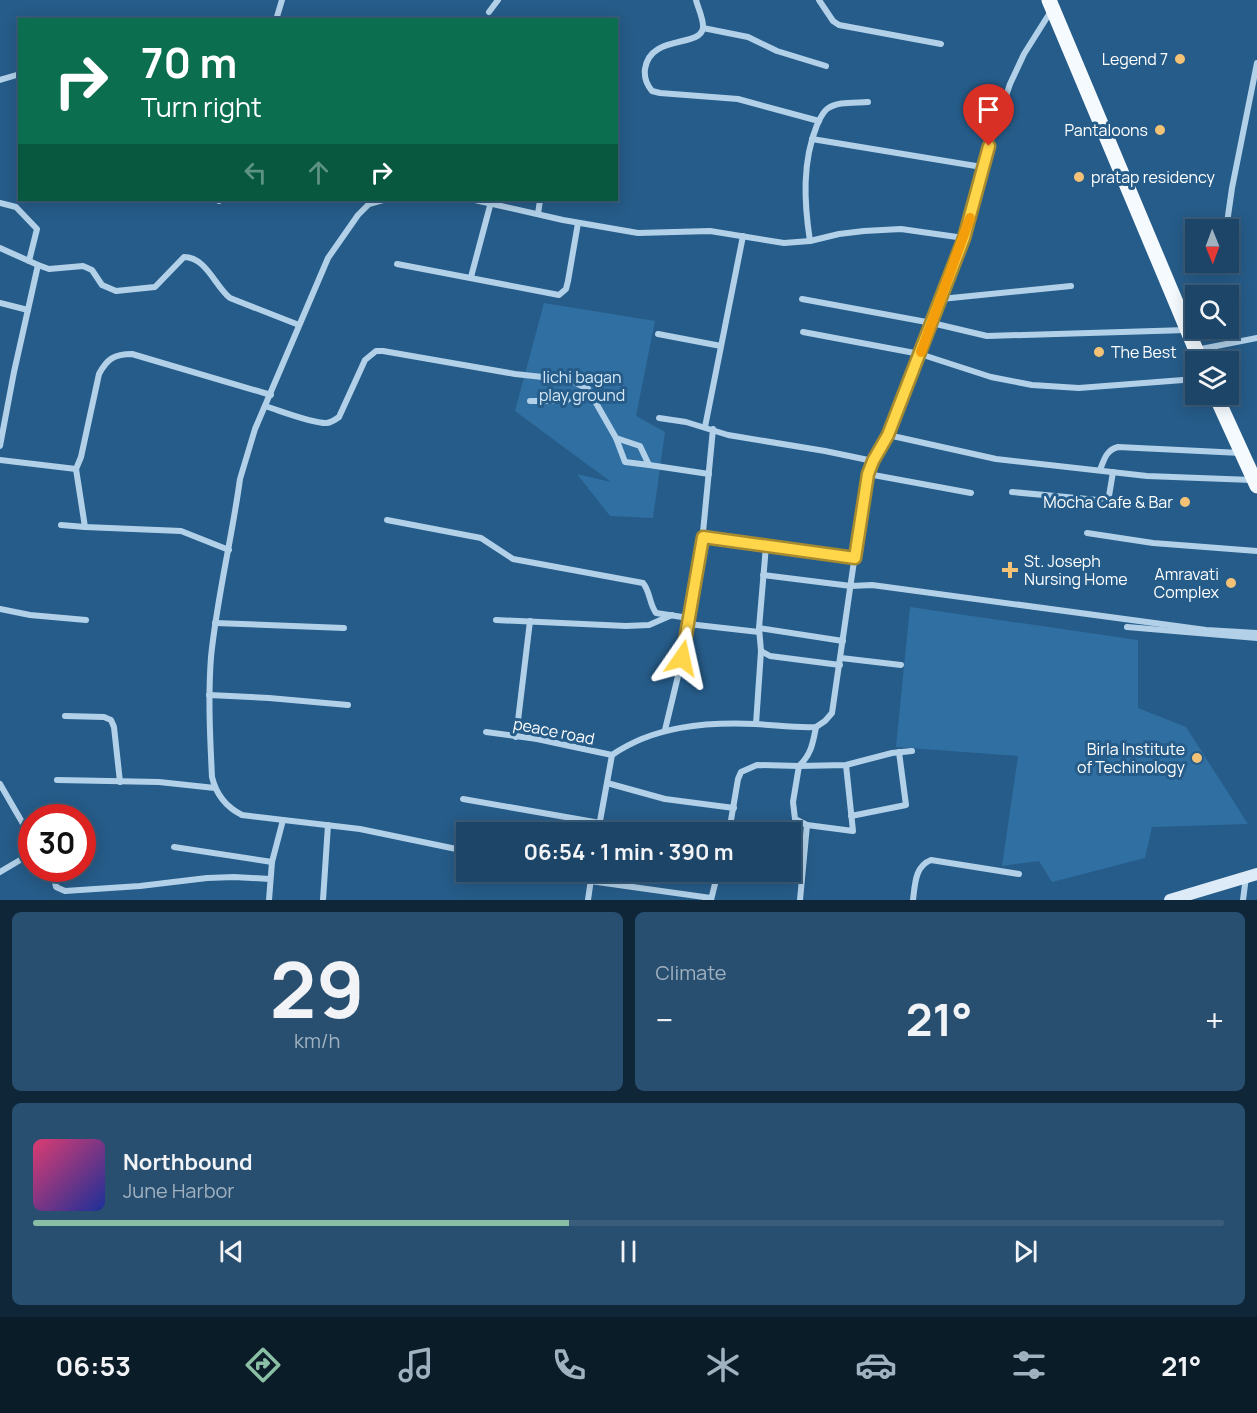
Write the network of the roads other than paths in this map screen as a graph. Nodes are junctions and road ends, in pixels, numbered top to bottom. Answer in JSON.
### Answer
{"nodes":[{"id":1,"x":282,"y":0,"type":"edge"},
{"id":2,"x":498,"y":0,"type":"edge"},
{"id":3,"x":696,"y":0,"type":"edge"},
{"id":4,"x":819,"y":0,"type":"edge"},
{"id":5,"x":1051,"y":4,"type":"edge"},
{"id":6,"x":489,"y":12,"type":"dead end"},
{"id":7,"x":277,"y":18,"type":"edge"},
{"id":8,"x":703,"y":28,"type":"junction"},
{"id":9,"x":941,"y":44,"type":"dead end"},
{"id":10,"x":1257,"y":63,"type":"edge"},
{"id":11,"x":826,"y":66,"type":"dead end"},
{"id":12,"x":18,"y":75,"type":"edge"},
{"id":13,"x":0,"y":80,"type":"edge"},
{"id":14,"x":868,"y":102,"type":"dead end"},
{"id":15,"x":819,"y":121,"type":"junction"},
{"id":16,"x":812,"y":139,"type":"junction"},
{"id":17,"x":982,"y":167,"type":"junction"},
{"id":18,"x":482,"y":201,"type":"edge"},
{"id":19,"x":540,"y":201,"type":"edge"},
{"id":20,"x":369,"y":202,"type":"edge"},
{"id":21,"x":490,"y":202,"type":"junction"},
{"id":22,"x":0,"y":203,"type":"edge"},
{"id":23,"x":538,"y":214,"type":"junction"},
{"id":24,"x":1228,"y":219,"type":"edge"},
{"id":25,"x":578,"y":223,"type":"junction"},
{"id":26,"x":743,"y":236,"type":"junction"},
{"id":27,"x":964,"y":238,"type":"junction"},
{"id":28,"x":810,"y":241,"type":"junction"},
{"id":29,"x":0,"y":248,"type":"edge"},
{"id":30,"x":29,"y":261,"type":"junction"},
{"id":31,"x":397,"y":264,"type":"dead end"},
{"id":32,"x":38,"y":266,"type":"junction"},
{"id":33,"x":471,"y":277,"type":"junction"},
{"id":34,"x":1071,"y":286,"type":"dead end"},
{"id":35,"x":802,"y":299,"type":"dead end"},
{"id":36,"x":941,"y":300,"type":"junction"},
{"id":37,"x":0,"y":303,"type":"edge"},
{"id":38,"x":28,"y":310,"type":"junction"},
{"id":39,"x":932,"y":323,"type":"junction"},
{"id":40,"x":299,"y":324,"type":"junction"},
{"id":41,"x":1185,"y":325,"type":"edge"},
{"id":42,"x":1185,"y":330,"type":"edge"},
{"id":43,"x":803,"y":332,"type":"dead end"},
{"id":44,"x":658,"y":334,"type":"dead end"},
{"id":45,"x":1257,"y":338,"type":"edge"},
{"id":46,"x":722,"y":346,"type":"junction"},
{"id":47,"x":1215,"y":351,"type":"edge"},
{"id":48,"x":920,"y":354,"type":"junction"},
{"id":49,"x":1185,"y":380,"type":"edge"},
{"id":50,"x":588,"y":389,"type":"junction"},
{"id":51,"x":271,"y":395,"type":"junction"},
{"id":52,"x":530,"y":401,"type":"dead end"},
{"id":53,"x":1220,"y":405,"type":"edge"},
{"id":54,"x":265,"y":406,"type":"junction"},
{"id":55,"x":659,"y":418,"type":"dead end"},
{"id":56,"x":705,"y":427,"type":"junction"},
{"id":57,"x":713,"y":429,"type":"junction"},
{"id":58,"x":888,"y":435,"type":"junction"},
{"id":59,"x":616,"y":438,"type":"junction"},
{"id":60,"x":0,"y":446,"type":"edge"},
{"id":61,"x":1242,"y":453,"type":"junction"},
{"id":62,"x":0,"y":460,"type":"edge"},
{"id":63,"x":873,"y":461,"type":"junction"},
{"id":64,"x":649,"y":465,"type":"junction"},
{"id":65,"x":76,"y":469,"type":"junction"},
{"id":66,"x":1100,"y":470,"type":"junction"},
{"id":67,"x":1113,"y":472,"type":"junction"},
{"id":68,"x":709,"y":474,"type":"junction"},
{"id":69,"x":868,"y":474,"type":"junction"},
{"id":70,"x":1255,"y":483,"type":"edge"},
{"id":71,"x":1012,"y":492,"type":"dead end"},
{"id":72,"x":971,"y":493,"type":"dead end"},
{"id":73,"x":387,"y":520,"type":"dead end"},
{"id":74,"x":61,"y":525,"type":"dead end"},
{"id":75,"x":85,"y":527,"type":"junction"},
{"id":76,"x":1087,"y":533,"type":"dead end"},
{"id":77,"x":703,"y":537,"type":"junction"},
{"id":78,"x":766,"y":546,"type":"junction"},
{"id":79,"x":229,"y":550,"type":"junction"},
{"id":80,"x":1257,"y":551,"type":"edge"},
{"id":81,"x":855,"y":558,"type":"junction"},
{"id":82,"x":763,"y":574,"type":"junction"},
{"id":83,"x":851,"y":586,"type":"junction"},
{"id":84,"x":0,"y":609,"type":"edge"},
{"id":85,"x":673,"y":615,"type":"junction"},
{"id":86,"x":86,"y":620,"type":"dead end"},
{"id":87,"x":496,"y":620,"type":"dead end"},
{"id":88,"x":530,"y":621,"type":"junction"},
{"id":89,"x":689,"y":621,"type":"junction"},
{"id":90,"x":215,"y":623,"type":"junction"},
{"id":91,"x":1127,"y":627,"type":"dead end"},
{"id":92,"x":344,"y":628,"type":"dead end"},
{"id":93,"x":759,"y":630,"type":"junction"},
{"id":94,"x":1257,"y":633,"type":"edge"},
{"id":95,"x":1257,"y":638,"type":"edge"},
{"id":96,"x":843,"y":641,"type":"junction"},
{"id":97,"x":760,"y":651,"type":"junction"},
{"id":98,"x":841,"y":661,"type":"junction"},
{"id":99,"x":901,"y":665,"type":"dead end"},
{"id":100,"x":209,"y":695,"type":"junction"},
{"id":101,"x":348,"y":705,"type":"dead end"},
{"id":102,"x":66,"y":716,"type":"dead end"},
{"id":103,"x":756,"y":724,"type":"junction"},
{"id":104,"x":816,"y":726,"type":"junction"},
{"id":105,"x":665,"y":730,"type":"junction"},
{"id":106,"x":486,"y":732,"type":"dead end"},
{"id":107,"x":516,"y":737,"type":"junction"},
{"id":108,"x":912,"y":751,"type":"dead end"},
{"id":109,"x":899,"y":752,"type":"junction"},
{"id":110,"x":612,"y":755,"type":"junction"},
{"id":111,"x":846,"y":765,"type":"junction"},
{"id":112,"x":799,"y":766,"type":"junction"},
{"id":113,"x":57,"y":780,"type":"dead end"},
{"id":114,"x":120,"y":782,"type":"junction"},
{"id":115,"x":607,"y":783,"type":"junction"},
{"id":116,"x":0,"y":784,"type":"edge"},
{"id":117,"x":215,"y":788,"type":"junction"},
{"id":118,"x":463,"y":799,"type":"dead end"},
{"id":119,"x":734,"y":808,"type":"junction"},
{"id":120,"x":18,"y":815,"type":"edge"},
{"id":121,"x":851,"y":816,"type":"junction"},
{"id":122,"x":283,"y":820,"type":"junction"},
{"id":123,"x":594,"y":822,"type":"edge"},
{"id":124,"x":600,"y":822,"type":"edge"},
{"id":125,"x":731,"y":822,"type":"edge"},
{"id":126,"x":328,"y":825,"type":"junction"},
{"id":127,"x":807,"y":825,"type":"junction"},
{"id":128,"x":174,"y":848,"type":"dead end"},
{"id":129,"x":456,"y":849,"type":"edge"},
{"id":130,"x":18,"y":861,"type":"edge"},
{"id":131,"x":272,"y":862,"type":"junction"},
{"id":132,"x":0,"y":872,"type":"edge"},
{"id":133,"x":1019,"y":874,"type":"dead end"},
{"id":134,"x":1251,"y":875,"type":"edge"},
{"id":135,"x":270,"y":879,"type":"junction"},
{"id":136,"x":55,"y":882,"type":"edge"},
{"id":137,"x":590,"y":882,"type":"edge"},
{"id":138,"x":597,"y":882,"type":"edge"},
{"id":139,"x":715,"y":882,"type":"edge"},
{"id":140,"x":1186,"y":898,"type":"edge"},
{"id":141,"x":711,"y":899,"type":"edge"},
{"id":142,"x":269,"y":900,"type":"edge"},
{"id":143,"x":323,"y":900,"type":"edge"},
{"id":144,"x":588,"y":900,"type":"edge"},
{"id":145,"x":800,"y":900,"type":"edge"},
{"id":146,"x":913,"y":900,"type":"edge"},
{"id":147,"x":1170,"y":900,"type":"edge"},
{"id":148,"x":1243,"y":900,"type":"edge"}],
"edges":[{"from":1,"to":7,"type":"street"},
{"from":2,"to":6,"type":"street"},
{"from":3,"to":8,"type":"street"},
{"from":4,"to":9,"type":"street"},
{"from":5,"to":17,"type":"street"},
{"from":5,"to":41,"type":"main road"},
{"from":8,"to":11,"type":"street"},
{"from":8,"to":15,"type":"street"},
{"from":10,"to":24,"type":"street"},
{"from":12,"to":13,"type":"street"},
{"from":14,"to":15,"type":"street"},
{"from":15,"to":16,"type":"street"},
{"from":16,"to":17,"type":"street"},
{"from":16,"to":28,"type":"street"},
{"from":17,"to":27,"type":"street"},
{"from":18,"to":21,"type":"street"},
{"from":19,"to":23,"type":"street"},
{"from":20,"to":40,"type":"street"},
{"from":21,"to":23,"type":"street"},
{"from":21,"to":33,"type":"street"},
{"from":22,"to":30,"type":"street"},
{"from":23,"to":25,"type":"street"},
{"from":25,"to":26,"type":"street"},
{"from":25,"to":33,"type":"street"},
{"from":26,"to":28,"type":"street"},
{"from":26,"to":46,"type":"street"},
{"from":27,"to":28,"type":"street"},
{"from":27,"to":36,"type":"street"},
{"from":29,"to":30,"type":"street"},
{"from":30,"to":32,"type":"street"},
{"from":31,"to":33,"type":"street"},
{"from":32,"to":38,"type":"street"},
{"from":32,"to":40,"type":"street"},
{"from":34,"to":36,"type":"street"},
{"from":35,"to":39,"type":"street"},
{"from":36,"to":39,"type":"street"},
{"from":37,"to":38,"type":"street"},
{"from":38,"to":60,"type":"street"},
{"from":39,"to":42,"type":"street"},
{"from":39,"to":48,"type":"street"},
{"from":40,"to":51,"type":"street"},
{"from":43,"to":48,"type":"street"},
{"from":44,"to":46,"type":"street"},
{"from":45,"to":47,"type":"street"},
{"from":46,"to":56,"type":"street"},
{"from":48,"to":49,"type":"street"},
{"from":48,"to":58,"type":"street"},
{"from":50,"to":52,"type":"street"},
{"from":50,"to":54,"type":"street"},
{"from":50,"to":59,"type":"street"},
{"from":51,"to":54,"type":"street"},
{"from":51,"to":65,"type":"street"},
{"from":53,"to":61,"type":"main road"},
{"from":54,"to":79,"type":"street"},
{"from":55,"to":56,"type":"street"},
{"from":56,"to":57,"type":"street"},
{"from":57,"to":63,"type":"street"},
{"from":57,"to":68,"type":"street"},
{"from":58,"to":63,"type":"street"},
{"from":58,"to":66,"type":"street"},
{"from":59,"to":64,"type":"street"},
{"from":59,"to":64,"type":"street"},
{"from":61,"to":66,"type":"street"},
{"from":61,"to":70,"type":"main road"},
{"from":62,"to":65,"type":"street"},
{"from":63,"to":69,"type":"street"},
{"from":64,"to":68,"type":"street"},
{"from":65,"to":75,"type":"street"},
{"from":66,"to":67,"type":"street"},
{"from":67,"to":70,"type":"street"},
{"from":67,"to":71,"type":"street"},
{"from":68,"to":77,"type":"street"},
{"from":69,"to":72,"type":"street"},
{"from":69,"to":81,"type":"street"},
{"from":73,"to":85,"type":"street"},
{"from":74,"to":75,"type":"street"},
{"from":75,"to":79,"type":"street"},
{"from":76,"to":80,"type":"street"},
{"from":77,"to":78,"type":"street"},
{"from":77,"to":89,"type":"street"},
{"from":78,"to":81,"type":"street"},
{"from":78,"to":82,"type":"street"},
{"from":79,"to":90,"type":"street"},
{"from":81,"to":83,"type":"street"},
{"from":82,"to":83,"type":"street"},
{"from":82,"to":93,"type":"street"},
{"from":83,"to":94,"type":"street"},
{"from":83,"to":96,"type":"street"},
{"from":84,"to":86,"type":"street"},
{"from":85,"to":88,"type":"street"},
{"from":85,"to":89,"type":"street"},
{"from":87,"to":88,"type":"street"},
{"from":88,"to":107,"type":"street"},
{"from":89,"to":93,"type":"street"},
{"from":89,"to":105,"type":"street"},
{"from":90,"to":92,"type":"street"},
{"from":90,"to":100,"type":"street"},
{"from":91,"to":95,"type":"street"},
{"from":93,"to":96,"type":"street"},
{"from":93,"to":97,"type":"street"},
{"from":96,"to":98,"type":"street"},
{"from":97,"to":98,"type":"street"},
{"from":97,"to":103,"type":"street"},
{"from":98,"to":99,"type":"street"},
{"from":98,"to":104,"type":"street"},
{"from":100,"to":101,"type":"street"},
{"from":100,"to":117,"type":"street"},
{"from":102,"to":114,"type":"street"},
{"from":103,"to":104,"type":"street"},
{"from":103,"to":105,"type":"street"},
{"from":104,"to":112,"type":"street"},
{"from":105,"to":110,"type":"street"},
{"from":106,"to":107,"type":"street","name":"peace road"},
{"from":107,"to":110,"type":"street","name":"peace road"},
{"from":108,"to":109,"type":"street"},
{"from":109,"to":111,"type":"street"},
{"from":109,"to":121,"type":"street"},
{"from":110,"to":115,"type":"street","name":"peace road"},
{"from":111,"to":112,"type":"street"},
{"from":111,"to":121,"type":"street"},
{"from":112,"to":119,"type":"street"},
{"from":112,"to":127,"type":"street"},
{"from":113,"to":114,"type":"street"},
{"from":114,"to":117,"type":"street"},
{"from":115,"to":119,"type":"street"},
{"from":115,"to":124,"type":"street","name":"peace road"},
{"from":116,"to":120,"type":"street"},
{"from":117,"to":122,"type":"street"},
{"from":118,"to":123,"type":"street"},
{"from":119,"to":125,"type":"street"},
{"from":121,"to":127,"type":"street"},
{"from":122,"to":126,"type":"street"},
{"from":122,"to":131,"type":"street"},
{"from":126,"to":129,"type":"street"},
{"from":126,"to":143,"type":"street"},
{"from":127,"to":145,"type":"street"},
{"from":128,"to":131,"type":"street"},
{"from":130,"to":132,"type":"street"},
{"from":131,"to":135,"type":"street"},
{"from":133,"to":146,"type":"street"},
{"from":134,"to":140,"type":"main road"},
{"from":134,"to":148,"type":"street"},
{"from":135,"to":136,"type":"street"},
{"from":135,"to":142,"type":"street"},
{"from":137,"to":144,"type":"street"},
{"from":138,"to":141,"type":"street"},
{"from":139,"to":141,"type":"street"},
{"from":140,"to":147,"type":"main road"}]}
